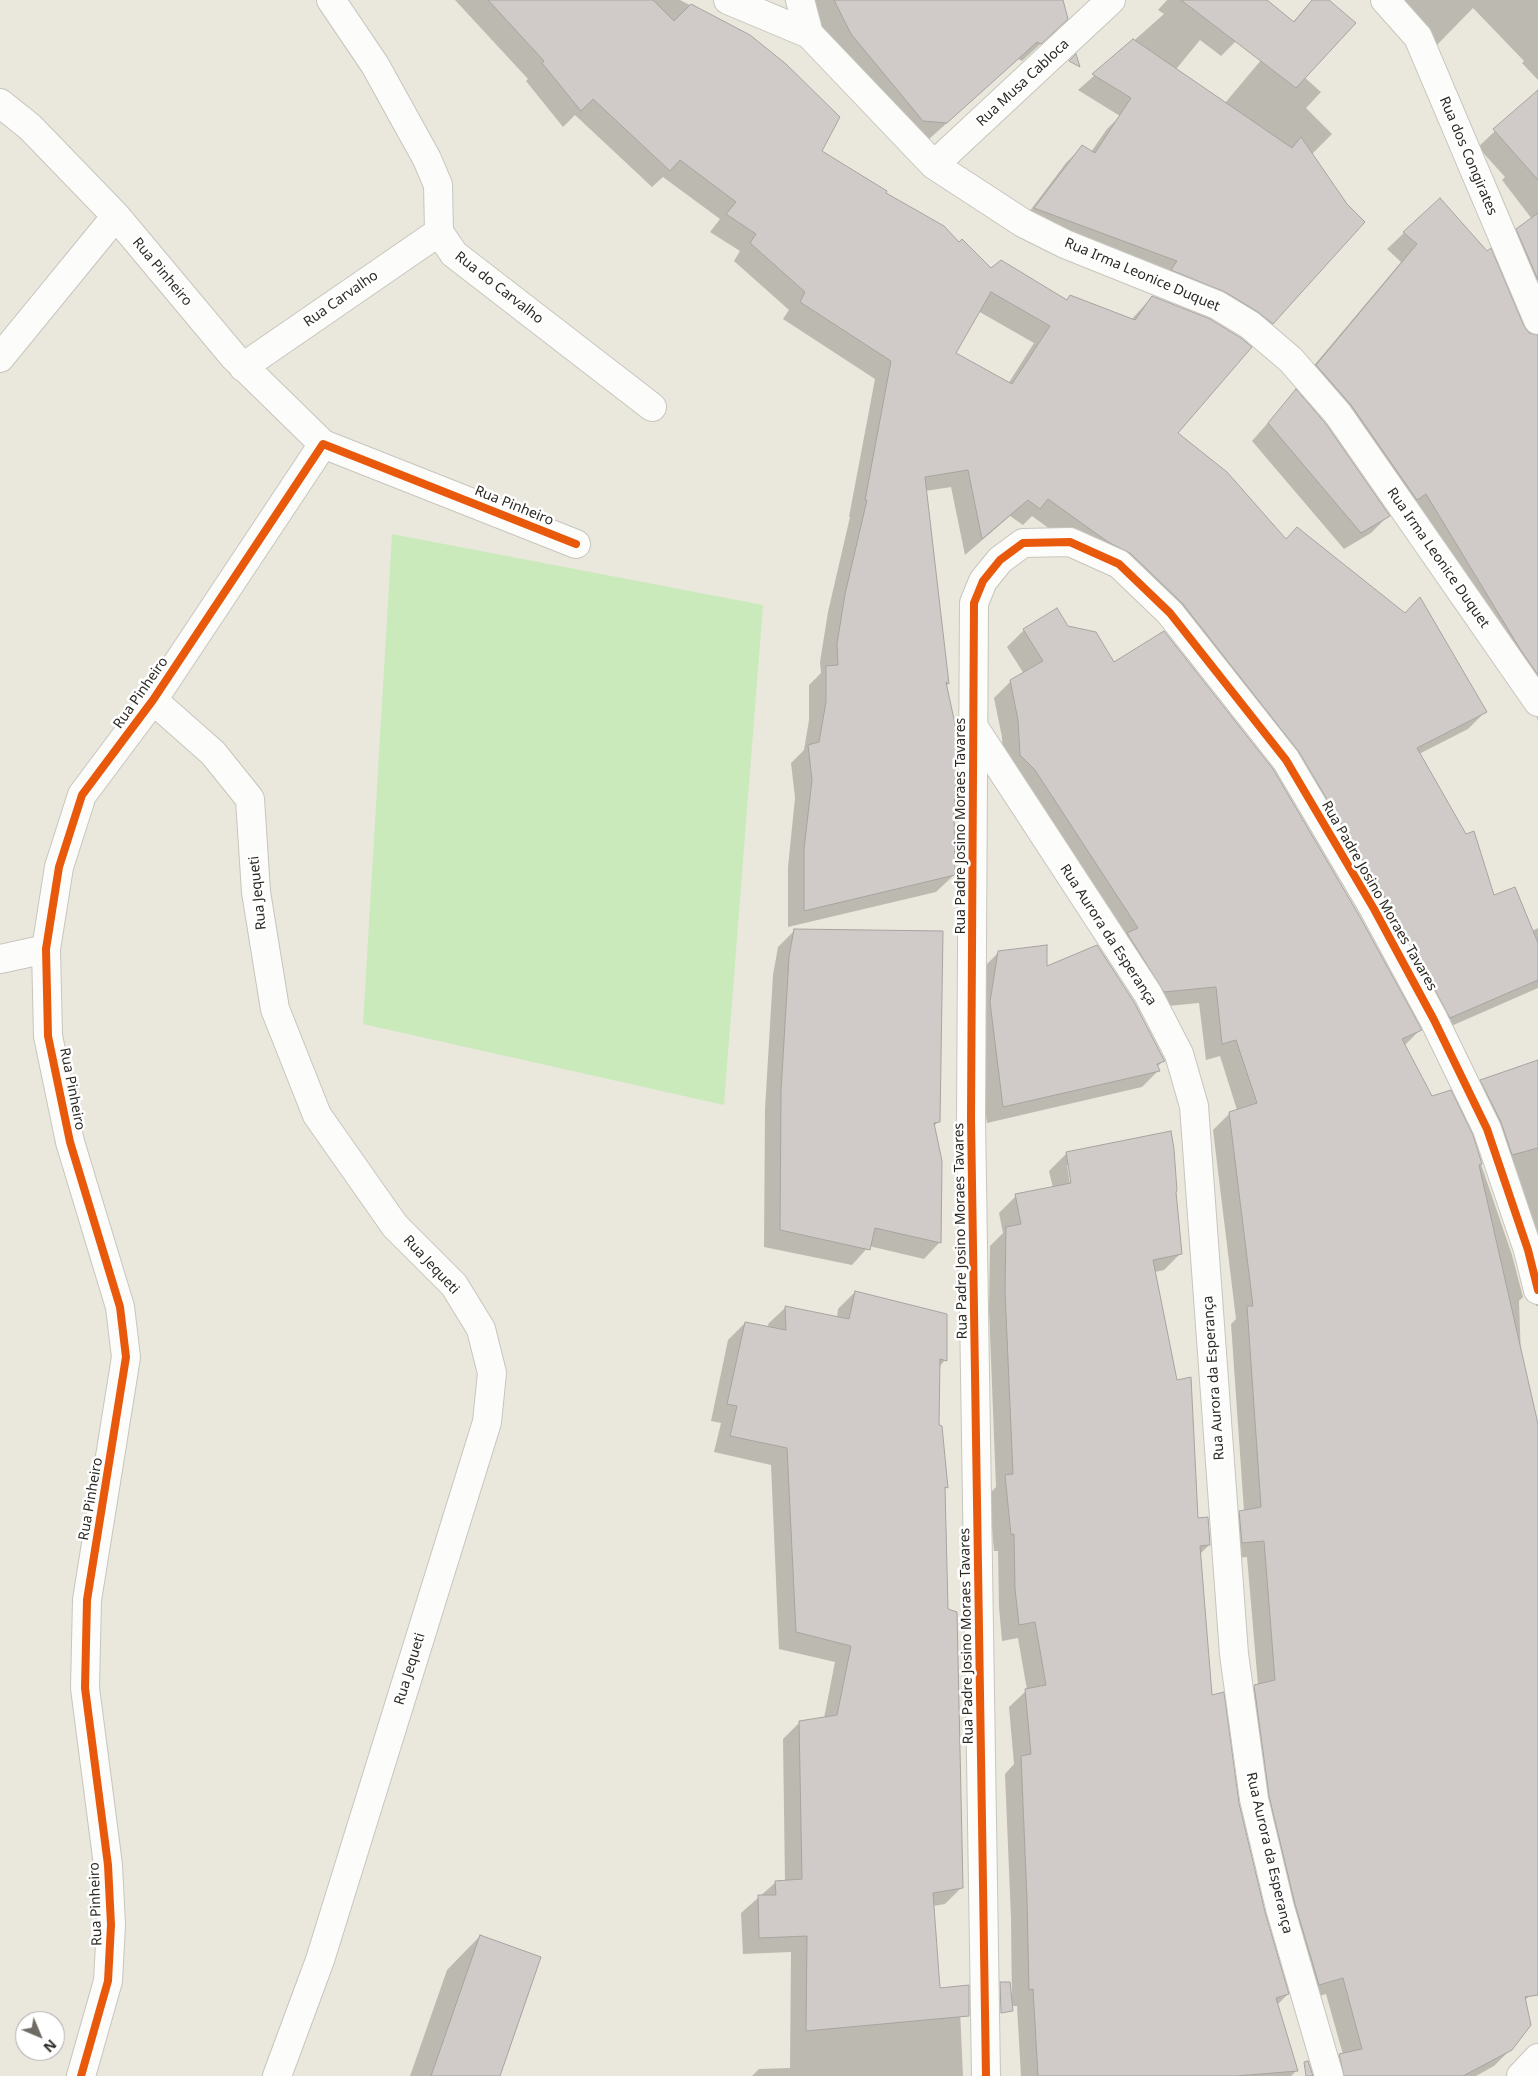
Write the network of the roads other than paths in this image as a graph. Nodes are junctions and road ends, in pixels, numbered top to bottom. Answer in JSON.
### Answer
{"nodes":[{"id":1,"x":331,"y":0,"type":"edge"},
{"id":2,"x":728,"y":0,"type":"edge"},
{"id":3,"x":800,"y":0,"type":"edge"},
{"id":4,"x":1111,"y":0,"type":"edge"},
{"id":5,"x":1385,"y":0,"type":"edge"},
{"id":6,"x":809,"y":34,"type":"junction"},
{"id":7,"x":0,"y":103,"type":"edge"},
{"id":8,"x":934,"y":165,"type":"junction"},
{"id":9,"x":116,"y":216,"type":"junction"},
{"id":10,"x":439,"y":232,"type":"junction"},
{"id":11,"x":1538,"y":320,"type":"edge"},
{"id":12,"x":0,"y":358,"type":"edge"},
{"id":13,"x":243,"y":367,"type":"junction"},
{"id":14,"x":652,"y":406,"type":"dead end"},
{"id":15,"x":323,"y":444,"type":"junction"},
{"id":16,"x":576,"y":544,"type":"dead end"},
{"id":17,"x":154,"y":700,"type":"junction"},
{"id":18,"x":1538,"y":702,"type":"edge"},
{"id":19,"x":975,"y":729,"type":"junction"},
{"id":20,"x":46,"y":950,"type":"junction"},
{"id":21,"x":0,"y":959,"type":"edge"},
{"id":22,"x":1538,"y":1290,"type":"edge"},
{"id":23,"x":1538,"y":2058,"type":"edge"},
{"id":24,"x":81,"y":2076,"type":"edge"},
{"id":25,"x":277,"y":2076,"type":"edge"},
{"id":26,"x":986,"y":2076,"type":"edge"},
{"id":27,"x":1328,"y":2076,"type":"edge"},
{"id":28,"x":1521,"y":2076,"type":"edge"}],
"edges":[{"from":1,"to":10,"type":"street"},
{"from":2,"to":6,"type":"street","name":"Rua Irma Leonice Duquet"},
{"from":3,"to":6,"type":"street"},
{"from":4,"to":8,"type":"street","name":"Rua Musa Cabloca"},
{"from":5,"to":11,"type":"street","name":"Rua dos Congirates"},
{"from":6,"to":8,"type":"street","name":"Rua Irma Leonice Duquet"},
{"from":7,"to":9,"type":"street","name":"Rua Pinheiro"},
{"from":8,"to":18,"type":"street","name":"Rua Irma Leonice Duquet"},
{"from":9,"to":12,"type":"street"},
{"from":9,"to":13,"type":"street","name":"Rua Pinheiro"},
{"from":10,"to":13,"type":"street","name":"Rua Carvalho"},
{"from":10,"to":14,"type":"street","name":"Rua do Carvalho"},
{"from":13,"to":15,"type":"street","name":"Rua Pinheiro"},
{"from":15,"to":16,"type":"street","name":"Rua Pinheiro"},
{"from":15,"to":17,"type":"street","name":"Rua Pinheiro"},
{"from":17,"to":20,"type":"street","name":"Rua Pinheiro"},
{"from":17,"to":25,"type":"street","name":"Rua Jequeti"},
{"from":19,"to":22,"type":"street","name":"Rua Padre Josino Moraes Tavares"},
{"from":19,"to":26,"type":"street","name":"Rua Padre Josino Moraes Tavares"},
{"from":19,"to":27,"type":"street","name":"Rua Aurora da Esperança"},
{"from":20,"to":21,"type":"street"},
{"from":20,"to":24,"type":"street","name":"Rua Pinheiro"},
{"from":23,"to":28,"type":"street"}]}
